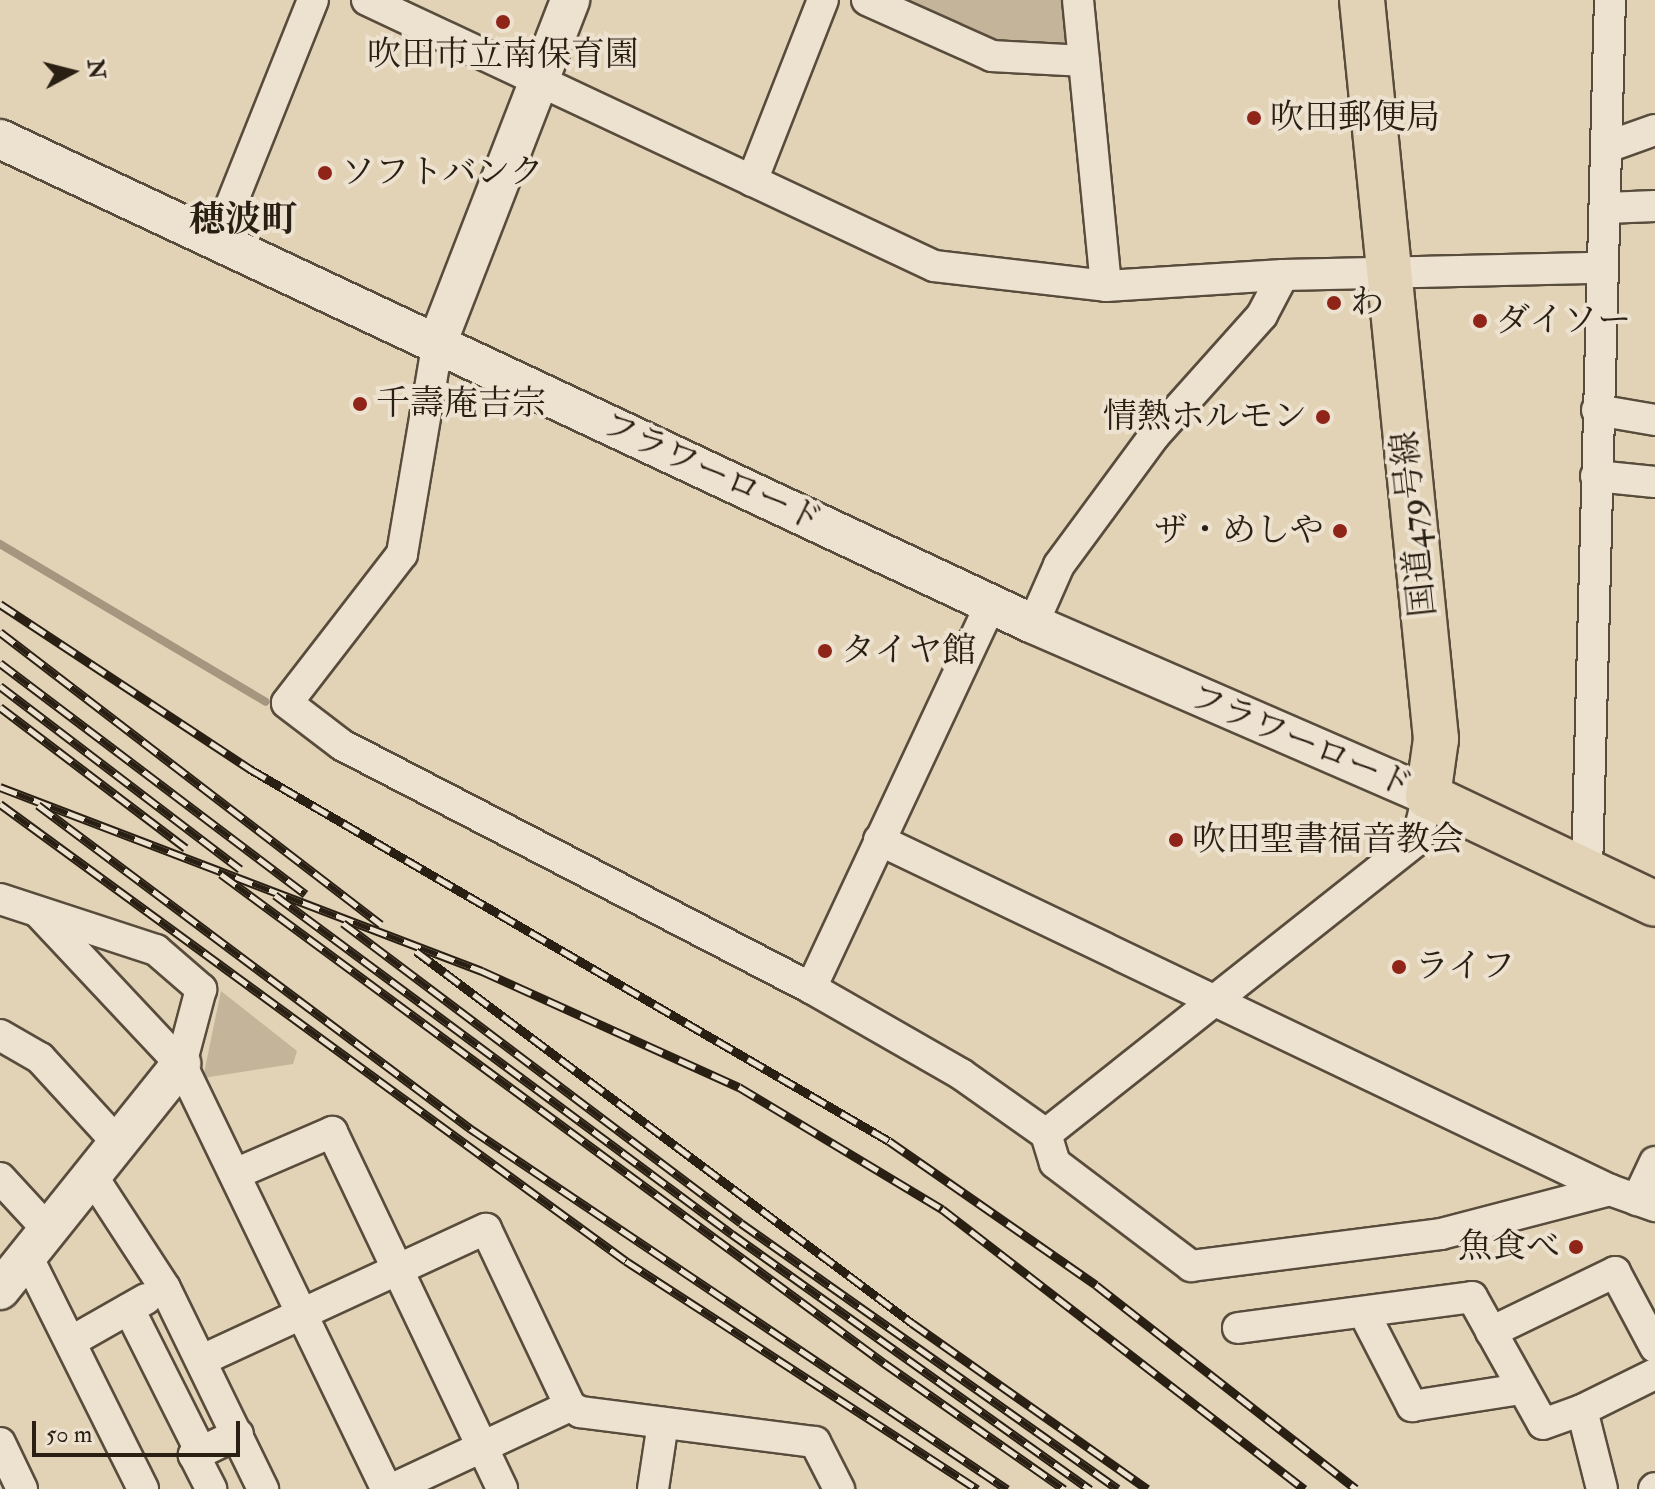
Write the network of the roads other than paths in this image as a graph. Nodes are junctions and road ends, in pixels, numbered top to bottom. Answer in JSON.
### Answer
{"nodes":[{"id":1,"x":313,"y":0,"type":"edge"},
{"id":2,"x":367,"y":0,"type":"edge"},
{"id":3,"x":570,"y":0,"type":"edge"},
{"id":4,"x":823,"y":0,"type":"edge"},
{"id":5,"x":867,"y":0,"type":"edge"},
{"id":6,"x":1078,"y":0,"type":"edge"},
{"id":7,"x":1362,"y":0,"type":"edge"},
{"id":8,"x":1610,"y":0,"type":"edge"},
{"id":9,"x":1084,"y":61,"type":"junction"},
{"id":10,"x":538,"y":81,"type":"junction"},
{"id":11,"x":1655,"y":130,"type":"edge"},
{"id":12,"x":0,"y":139,"type":"edge"},
{"id":13,"x":1607,"y":147,"type":"junction"},
{"id":14,"x":752,"y":181,"type":"junction"},
{"id":15,"x":1655,"y":206,"type":"edge"},
{"id":16,"x":1606,"y":208,"type":"junction"},
{"id":17,"x":217,"y":240,"type":"junction"},
{"id":18,"x":1600,"y":268,"type":"junction"},
{"id":19,"x":1283,"y":275,"type":"junction"},
{"id":20,"x":1389,"y":276,"type":"junction"},
{"id":21,"x":1106,"y":286,"type":"junction"},
{"id":22,"x":438,"y":341,"type":"junction"},
{"id":23,"x":1597,"y":410,"type":"junction"},
{"id":24,"x":1655,"y":420,"type":"edge"},
{"id":25,"x":1596,"y":476,"type":"junction"},
{"id":26,"x":1655,"y":482,"type":"edge"},
{"id":27,"x":991,"y":603,"type":"junction"},
{"id":28,"x":1033,"y":624,"type":"junction"},
{"id":29,"x":1428,"y":796,"type":"junction"},
{"id":30,"x":879,"y":840,"type":"junction"},
{"id":31,"x":1587,"y":870,"type":"junction"},
{"id":32,"x":0,"y":899,"type":"edge"},
{"id":33,"x":1655,"y":904,"type":"edge"},
{"id":34,"x":39,"y":913,"type":"junction"},
{"id":35,"x":811,"y":988,"type":"junction"},
{"id":36,"x":1215,"y":1001,"type":"junction"},
{"id":37,"x":0,"y":1035,"type":"edge"},
{"id":38,"x":181,"y":1064,"type":"junction"},
{"id":39,"x":1046,"y":1134,"type":"junction"},
{"id":40,"x":116,"y":1141,"type":"junction"},
{"id":41,"x":1655,"y":1162,"type":"edge"},
{"id":42,"x":90,"y":1173,"type":"junction"},
{"id":43,"x":235,"y":1174,"type":"junction"},
{"id":44,"x":0,"y":1178,"type":"edge"},
{"id":45,"x":1634,"y":1199,"type":"edge"},
{"id":46,"x":38,"y":1243,"type":"junction"},
{"id":47,"x":397,"y":1270,"type":"junction"},
{"id":48,"x":165,"y":1288,"type":"junction"},
{"id":49,"x":0,"y":1290,"type":"edge"},
{"id":50,"x":129,"y":1309,"type":"junction"},
{"id":51,"x":1364,"y":1313,"type":"junction"},
{"id":52,"x":301,"y":1314,"type":"junction"},
{"id":53,"x":1238,"y":1328,"type":"dead end"},
{"id":54,"x":1491,"y":1332,"type":"junction"},
{"id":55,"x":72,"y":1341,"type":"junction"},
{"id":56,"x":1655,"y":1347,"type":"edge"},
{"id":57,"x":207,"y":1370,"type":"junction"},
{"id":58,"x":1655,"y":1374,"type":"edge"},
{"id":59,"x":1521,"y":1389,"type":"junction"},
{"id":60,"x":174,"y":1399,"type":"junction"},
{"id":61,"x":570,"y":1406,"type":"junction"},
{"id":62,"x":1582,"y":1410,"type":"junction"},
{"id":63,"x":663,"y":1423,"type":"junction"},
{"id":64,"x":238,"y":1434,"type":"junction"},
{"id":65,"x":0,"y":1443,"type":"edge"},
{"id":66,"x":481,"y":1448,"type":"junction"},
{"id":67,"x":201,"y":1452,"type":"junction"},
{"id":68,"x":259,"y":1488,"type":"edge"},
{"id":69,"x":22,"y":1489,"type":"edge"},
{"id":70,"x":143,"y":1489,"type":"edge"},
{"id":71,"x":211,"y":1489,"type":"edge"},
{"id":72,"x":386,"y":1489,"type":"edge"},
{"id":73,"x":392,"y":1489,"type":"edge"},
{"id":74,"x":502,"y":1489,"type":"edge"},
{"id":75,"x":653,"y":1489,"type":"edge"},
{"id":76,"x":839,"y":1489,"type":"edge"},
{"id":77,"x":1602,"y":1489,"type":"edge"}],
"edges":[{"from":1,"to":17,"type":"street"},
{"from":2,"to":10,"type":"street"},
{"from":3,"to":10,"type":"street"},
{"from":4,"to":14,"type":"street"},
{"from":5,"to":9,"type":"street"},
{"from":6,"to":9,"type":"street"},
{"from":7,"to":20,"type":"highway","name":"国道479号線"},
{"from":8,"to":13,"type":"street"},
{"from":9,"to":21,"type":"street"},
{"from":10,"to":14,"type":"street"},
{"from":10,"to":22,"type":"street"},
{"from":11,"to":13,"type":"street"},
{"from":12,"to":17,"type":"street","name":"フラワーロード"},
{"from":13,"to":16,"type":"street"},
{"from":14,"to":21,"type":"street"},
{"from":15,"to":16,"type":"street"},
{"from":16,"to":18,"type":"street"},
{"from":17,"to":22,"type":"street","name":"フラワーロード"},
{"from":18,"to":20,"type":"street"},
{"from":18,"to":23,"type":"street"},
{"from":19,"to":20,"type":"street"},
{"from":19,"to":21,"type":"street"},
{"from":19,"to":28,"type":"street"},
{"from":20,"to":29,"type":"highway","name":"国道479号線"},
{"from":22,"to":27,"type":"street","name":"フラワーロード"},
{"from":22,"to":35,"type":"street"},
{"from":23,"to":24,"type":"street"},
{"from":23,"to":25,"type":"street"},
{"from":25,"to":26,"type":"street"},
{"from":25,"to":31,"type":"street"},
{"from":27,"to":28,"type":"street","name":"フラワーロード"},
{"from":27,"to":30,"type":"street"},
{"from":28,"to":29,"type":"street","name":"フラワーロード"},
{"from":29,"to":31,"type":"highway"},
{"from":29,"to":36,"type":"street"},
{"from":30,"to":35,"type":"street"},
{"from":30,"to":36,"type":"street"},
{"from":31,"to":33,"type":"highway"},
{"from":32,"to":34,"type":"street"},
{"from":34,"to":38,"type":"street"},
{"from":34,"to":38,"type":"street"},
{"from":35,"to":39,"type":"street"},
{"from":36,"to":39,"type":"street"},
{"from":36,"to":45,"type":"street"},
{"from":37,"to":40,"type":"street"},
{"from":38,"to":40,"type":"street"},
{"from":38,"to":43,"type":"street"},
{"from":39,"to":45,"type":"street"},
{"from":40,"to":42,"type":"street"},
{"from":41,"to":45,"type":"street"},
{"from":42,"to":46,"type":"street"},
{"from":42,"to":48,"type":"street"},
{"from":43,"to":47,"type":"street"},
{"from":43,"to":52,"type":"street"},
{"from":44,"to":46,"type":"street"},
{"from":46,"to":49,"type":"street"},
{"from":46,"to":55,"type":"street"},
{"from":47,"to":52,"type":"street"},
{"from":47,"to":61,"type":"street"},
{"from":47,"to":66,"type":"street"},
{"from":48,"to":50,"type":"street"},
{"from":48,"to":57,"type":"street"},
{"from":50,"to":55,"type":"street"},
{"from":50,"to":60,"type":"street"},
{"from":51,"to":53,"type":"street"},
{"from":51,"to":54,"type":"street"},
{"from":51,"to":59,"type":"street"},
{"from":52,"to":57,"type":"street"},
{"from":52,"to":72,"type":"street"},
{"from":54,"to":56,"type":"street"},
{"from":54,"to":59,"type":"street"},
{"from":55,"to":70,"type":"street"},
{"from":57,"to":60,"type":"street"},
{"from":57,"to":64,"type":"street"},
{"from":58,"to":62,"type":"street"},
{"from":59,"to":62,"type":"street"},
{"from":60,"to":67,"type":"street"},
{"from":61,"to":63,"type":"street"},
{"from":61,"to":66,"type":"street"},
{"from":62,"to":77,"type":"street"},
{"from":63,"to":75,"type":"street"},
{"from":63,"to":76,"type":"street"},
{"from":64,"to":67,"type":"street"},
{"from":64,"to":68,"type":"street"},
{"from":65,"to":69,"type":"street"},
{"from":66,"to":73,"type":"street"},
{"from":66,"to":74,"type":"street"},
{"from":67,"to":71,"type":"street"}]}
